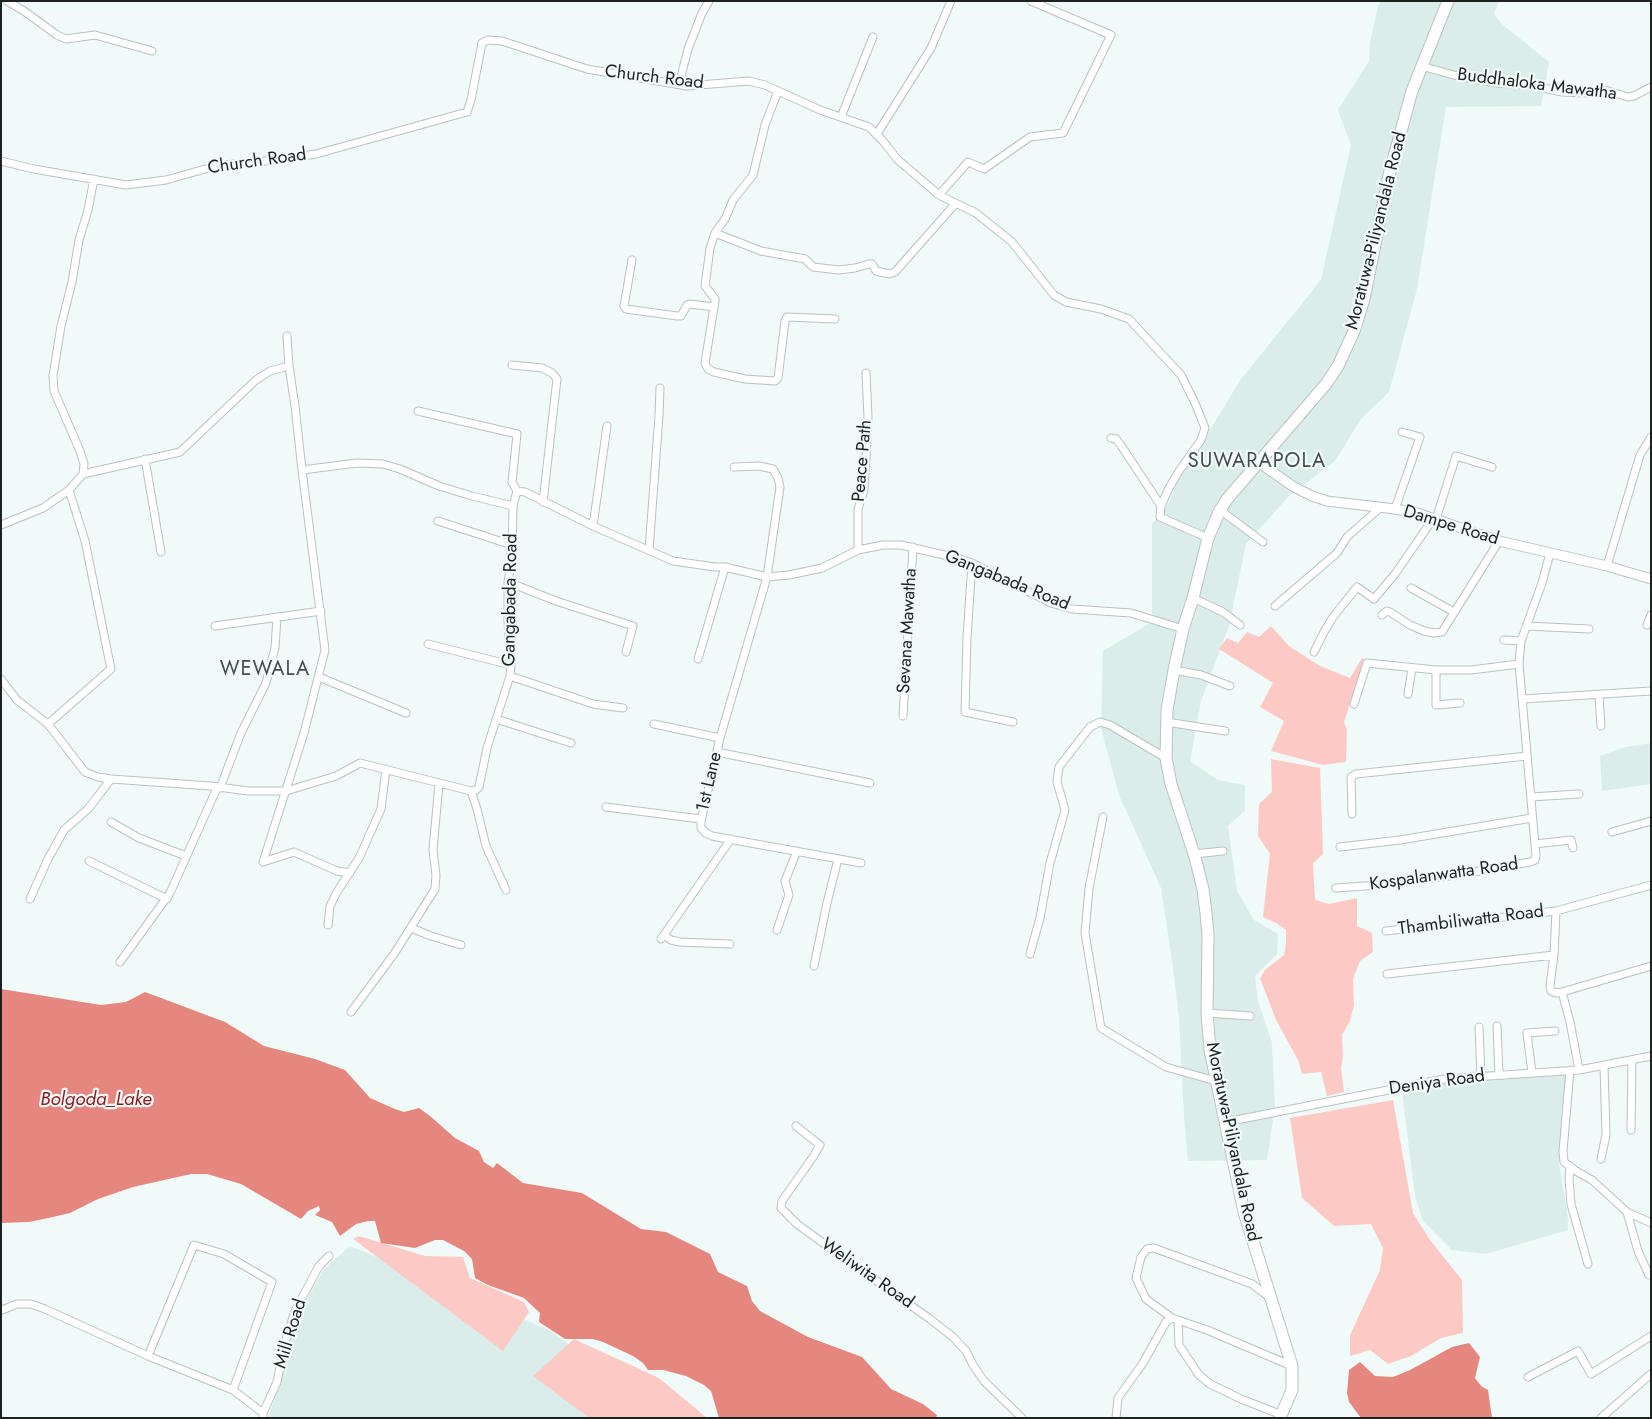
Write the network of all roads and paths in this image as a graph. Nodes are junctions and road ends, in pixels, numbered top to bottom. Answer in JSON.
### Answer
{"nodes":[{"id":1,"x":8,"y":1,"type":"edge"},
{"id":2,"x":709,"y":1,"type":"edge"},
{"id":3,"x":951,"y":1,"type":"edge"},
{"id":4,"x":1031,"y":1,"type":"edge"},
{"id":5,"x":1448,"y":1,"type":"edge"},
{"id":6,"x":873,"y":37,"type":"dead end"},
{"id":7,"x":152,"y":51,"type":"dead end"},
{"id":8,"x":1421,"y":66,"type":"junction"},
{"id":9,"x":679,"y":84,"type":"junction"},
{"id":10,"x":1651,"y":87,"type":"edge"},
{"id":11,"x":778,"y":91,"type":"junction"},
{"id":12,"x":841,"y":117,"type":"junction"},
{"id":13,"x":877,"y":134,"type":"junction"},
{"id":14,"x":1,"y":161,"type":"edge"},
{"id":15,"x":94,"y":179,"type":"junction"},
{"id":16,"x":939,"y":195,"type":"junction"},
{"id":17,"x":956,"y":203,"type":"junction"},
{"id":18,"x":715,"y":233,"type":"junction"},
{"id":19,"x":632,"y":260,"type":"dead end"},
{"id":20,"x":714,"y":307,"type":"junction"},
{"id":21,"x":836,"y":319,"type":"dead end"},
{"id":22,"x":287,"y":336,"type":"dead end"},
{"id":23,"x":512,"y":365,"type":"dead end"},
{"id":24,"x":289,"y":366,"type":"junction"},
{"id":25,"x":866,"y":372,"type":"dead end"},
{"id":26,"x":660,"y":388,"type":"dead end"},
{"id":27,"x":418,"y":411,"type":"dead end"},
{"id":28,"x":607,"y":426,"type":"dead end"},
{"id":29,"x":1402,"y":432,"type":"dead end"},
{"id":30,"x":1651,"y":437,"type":"edge"},
{"id":31,"x":1111,"y":438,"type":"dead end"},
{"id":32,"x":145,"y":459,"type":"junction"},
{"id":33,"x":1258,"y":462,"type":"junction"},
{"id":34,"x":734,"y":467,"type":"dead end"},
{"id":35,"x":1492,"y":467,"type":"dead end"},
{"id":36,"x":302,"y":470,"type":"junction"},
{"id":37,"x":83,"y":474,"type":"junction"},
{"id":38,"x":69,"y":490,"type":"junction"},
{"id":39,"x":517,"y":491,"type":"junction"},
{"id":40,"x":543,"y":502,"type":"junction"},
{"id":41,"x":513,"y":506,"type":"junction"},
{"id":42,"x":1161,"y":506,"type":"junction"},
{"id":43,"x":1381,"y":507,"type":"junction"},
{"id":44,"x":1395,"y":509,"type":"junction"},
{"id":45,"x":1220,"y":510,"type":"junction"},
{"id":46,"x":1434,"y":519,"type":"junction"},
{"id":47,"x":438,"y":521,"type":"dead end"},
{"id":48,"x":1,"y":525,"type":"edge"},
{"id":49,"x":593,"y":526,"type":"junction"},
{"id":50,"x":1208,"y":538,"type":"junction"},
{"id":51,"x":1499,"y":541,"type":"junction"},
{"id":52,"x":1264,"y":542,"type":"dead end"},
{"id":53,"x":512,"y":545,"type":"junction"},
{"id":54,"x":913,"y":547,"type":"junction"},
{"id":55,"x":649,"y":550,"type":"junction"},
{"id":56,"x":858,"y":550,"type":"junction"},
{"id":57,"x":161,"y":552,"type":"dead end"},
{"id":58,"x":1550,"y":554,"type":"junction"},
{"id":59,"x":972,"y":563,"type":"junction"},
{"id":60,"x":1607,"y":566,"type":"junction"},
{"id":61,"x":725,"y":567,"type":"junction"},
{"id":62,"x":766,"y":576,"type":"junction"},
{"id":63,"x":1651,"y":579,"type":"edge"},
{"id":64,"x":508,"y":582,"type":"junction"},
{"id":65,"x":1411,"y":588,"type":"dead end"},
{"id":66,"x":1193,"y":598,"type":"junction"},
{"id":67,"x":1275,"y":606,"type":"dead end"},
{"id":68,"x":321,"y":610,"type":"junction"},
{"id":69,"x":1454,"y":612,"type":"junction"},
{"id":70,"x":1382,"y":615,"type":"dead end"},
{"id":71,"x":1651,"y":616,"type":"edge"},
{"id":72,"x":277,"y":617,"type":"junction"},
{"id":73,"x":1240,"y":625,"type":"dead end"},
{"id":74,"x":1647,"y":625,"type":"dead end"},
{"id":75,"x":215,"y":626,"type":"dead end"},
{"id":76,"x":1527,"y":626,"type":"junction"},
{"id":77,"x":1183,"y":629,"type":"junction"},
{"id":78,"x":1589,"y":629,"type":"dead end"},
{"id":79,"x":1504,"y":640,"type":"dead end"},
{"id":80,"x":1521,"y":641,"type":"junction"},
{"id":81,"x":428,"y":644,"type":"dead end"},
{"id":82,"x":626,"y":652,"type":"dead end"},
{"id":83,"x":1314,"y":652,"type":"dead end"},
{"id":84,"x":698,"y":659,"type":"dead end"},
{"id":85,"x":1518,"y":664,"type":"junction"},
{"id":86,"x":511,"y":665,"type":"junction"},
{"id":87,"x":1412,"y":668,"type":"junction"},
{"id":88,"x":1174,"y":670,"type":"junction"},
{"id":89,"x":1436,"y":670,"type":"junction"},
{"id":90,"x":510,"y":676,"type":"junction"},
{"id":91,"x":319,"y":677,"type":"junction"},
{"id":92,"x":1,"y":679,"type":"edge"},
{"id":93,"x":1230,"y":686,"type":"dead end"},
{"id":94,"x":1651,"y":691,"type":"edge"},
{"id":95,"x":1408,"y":694,"type":"dead end"},
{"id":96,"x":1599,"y":695,"type":"junction"},
{"id":97,"x":1522,"y":699,"type":"junction"},
{"id":98,"x":1354,"y":704,"type":"dead end"},
{"id":99,"x":1460,"y":704,"type":"dead end"},
{"id":100,"x":623,"y":708,"type":"dead end"},
{"id":101,"x":406,"y":713,"type":"dead end"},
{"id":102,"x":903,"y":716,"type":"dead end"},
{"id":103,"x":496,"y":719,"type":"junction"},
{"id":104,"x":1013,"y":722,"type":"dead end"},
{"id":105,"x":1166,"y":722,"type":"junction"},
{"id":106,"x":48,"y":724,"type":"junction"},
{"id":107,"x":654,"y":724,"type":"dead end"},
{"id":108,"x":1601,"y":726,"type":"dead end"},
{"id":109,"x":1225,"y":731,"type":"dead end"},
{"id":110,"x":720,"y":738,"type":"junction"},
{"id":111,"x":571,"y":743,"type":"dead end"},
{"id":112,"x":718,"y":752,"type":"junction"},
{"id":113,"x":1527,"y":756,"type":"junction"},
{"id":114,"x":1166,"y":758,"type":"junction"},
{"id":115,"x":386,"y":769,"type":"junction"},
{"id":116,"x":111,"y":779,"type":"junction"},
{"id":117,"x":439,"y":783,"type":"junction"},
{"id":118,"x":870,"y":784,"type":"dead end"},
{"id":119,"x":219,"y":788,"type":"junction"},
{"id":120,"x":286,"y":791,"type":"junction"},
{"id":121,"x":470,"y":791,"type":"junction"},
{"id":122,"x":1579,"y":794,"type":"dead end"},
{"id":123,"x":1531,"y":797,"type":"junction"},
{"id":124,"x":606,"y":807,"type":"dead end"},
{"id":125,"x":1352,"y":814,"type":"dead end"},
{"id":126,"x":1103,"y":817,"type":"dead end"},
{"id":127,"x":1532,"y":818,"type":"junction"},
{"id":128,"x":701,"y":819,"type":"junction"},
{"id":129,"x":1651,"y":821,"type":"edge"},
{"id":130,"x":111,"y":822,"type":"dead end"},
{"id":131,"x":1612,"y":832,"type":"dead end"},
{"id":132,"x":731,"y":839,"type":"junction"},
{"id":133,"x":1535,"y":844,"type":"junction"},
{"id":134,"x":1340,"y":847,"type":"dead end"},
{"id":135,"x":1573,"y":848,"type":"dead end"},
{"id":136,"x":1223,"y":850,"type":"dead end"},
{"id":137,"x":797,"y":851,"type":"junction"},
{"id":138,"x":1194,"y":854,"type":"junction"},
{"id":139,"x":186,"y":856,"type":"junction"},
{"id":140,"x":838,"y":859,"type":"junction"},
{"id":141,"x":89,"y":861,"type":"dead end"},
{"id":142,"x":861,"y":863,"type":"dead end"},
{"id":143,"x":350,"y":872,"type":"junction"},
{"id":144,"x":1651,"y":885,"type":"edge"},
{"id":145,"x":1336,"y":888,"type":"dead end"},
{"id":146,"x":506,"y":890,"type":"dead end"},
{"id":147,"x":30,"y":899,"type":"dead end"},
{"id":148,"x":167,"y":899,"type":"junction"},
{"id":149,"x":1556,"y":911,"type":"junction"},
{"id":150,"x":328,"y":925,"type":"dead end"},
{"id":151,"x":411,"y":928,"type":"junction"},
{"id":152,"x":777,"y":930,"type":"dead end"},
{"id":153,"x":1386,"y":931,"type":"dead end"},
{"id":154,"x":730,"y":944,"type":"dead end"},
{"id":155,"x":461,"y":945,"type":"dead end"},
{"id":156,"x":1030,"y":954,"type":"dead end"},
{"id":157,"x":1554,"y":955,"type":"junction"},
{"id":158,"x":120,"y":962,"type":"dead end"},
{"id":159,"x":814,"y":966,"type":"dead end"},
{"id":160,"x":1651,"y":966,"type":"edge"},
{"id":161,"x":1387,"y":974,"type":"dead end"},
{"id":162,"x":1562,"y":992,"type":"junction"},
{"id":163,"x":351,"y":1012,"type":"dead end"},
{"id":164,"x":1207,"y":1013,"type":"junction"},
{"id":165,"x":1250,"y":1016,"type":"dead end"},
{"id":166,"x":1497,"y":1026,"type":"dead end"},
{"id":167,"x":1479,"y":1027,"type":"dead end"},
{"id":168,"x":1555,"y":1031,"type":"dead end"},
{"id":169,"x":1651,"y":1056,"type":"edge"},
{"id":170,"x":1632,"y":1061,"type":"junction"},
{"id":171,"x":1604,"y":1066,"type":"junction"},
{"id":172,"x":1570,"y":1070,"type":"junction"},
{"id":173,"x":1578,"y":1070,"type":"junction"},
{"id":174,"x":1532,"y":1073,"type":"junction"},
{"id":175,"x":1499,"y":1075,"type":"junction"},
{"id":176,"x":1481,"y":1076,"type":"junction"},
{"id":177,"x":1216,"y":1080,"type":"junction"},
{"id":178,"x":1226,"y":1122,"type":"junction"},
{"id":179,"x":796,"y":1126,"type":"dead end"},
{"id":180,"x":1631,"y":1130,"type":"dead end"},
{"id":181,"x":1601,"y":1159,"type":"dead end"},
{"id":182,"x":1570,"y":1166,"type":"junction"},
{"id":183,"x":1627,"y":1212,"type":"junction"},
{"id":184,"x":1651,"y":1224,"type":"edge"},
{"id":185,"x":329,"y":1256,"type":"dead end"},
{"id":186,"x":1588,"y":1264,"type":"dead end"},
{"id":187,"x":1648,"y":1275,"type":"dead end"},
{"id":188,"x":1272,"y":1298,"type":"junction"},
{"id":189,"x":2,"y":1310,"type":"edge"},
{"id":190,"x":1175,"y":1319,"type":"junction"},
{"id":191,"x":1651,"y":1336,"type":"edge"},
{"id":192,"x":148,"y":1356,"type":"junction"},
{"id":193,"x":1292,"y":1366,"type":"junction"},
{"id":194,"x":1651,"y":1374,"type":"edge"},
{"id":195,"x":1528,"y":1376,"type":"dead end"},
{"id":196,"x":233,"y":1390,"type":"junction"},
{"id":197,"x":263,"y":1415,"type":"edge"},
{"id":198,"x":1281,"y":1416,"type":"edge"},
{"id":199,"x":1022,"y":1418,"type":"edge"},
{"id":200,"x":1116,"y":1418,"type":"edge"},
{"id":201,"x":1601,"y":1418,"type":"edge"}],
"edges":[{"from":1,"to":7,"type":"street"},
{"from":2,"to":9,"type":"street"},
{"from":3,"to":13,"type":"street"},
{"from":4,"to":16,"type":"street"},
{"from":5,"to":8,"type":"main road","name":"Moratuwa-Piliyandala Road"},
{"from":6,"to":12,"type":"street"},
{"from":8,"to":10,"type":"street","name":"Buddhaloka Mawatha"},
{"from":8,"to":33,"type":"main road","name":"Moratuwa-Piliyandala Road"},
{"from":9,"to":11,"type":"street","name":"Church Road"},
{"from":9,"to":15,"type":"street","name":"Church Road"},
{"from":11,"to":12,"type":"street","name":"Church Road"},
{"from":11,"to":18,"type":"street"},
{"from":12,"to":13,"type":"street","name":"Church Road"},
{"from":13,"to":16,"type":"street","name":"Church Road"},
{"from":14,"to":15,"type":"street","name":"Church Road"},
{"from":15,"to":37,"type":"street"},
{"from":16,"to":17,"type":"street","name":"Church Road"},
{"from":17,"to":18,"type":"street"},
{"from":17,"to":42,"type":"street","name":"Church Road"},
{"from":18,"to":20,"type":"street"},
{"from":19,"to":20,"type":"street"},
{"from":20,"to":21,"type":"street"},
{"from":22,"to":24,"type":"street"},
{"from":23,"to":40,"type":"street"},
{"from":24,"to":32,"type":"street"},
{"from":24,"to":36,"type":"street"},
{"from":25,"to":56,"type":"street","name":"Peace Path"},
{"from":26,"to":55,"type":"street"},
{"from":27,"to":39,"type":"street"},
{"from":28,"to":49,"type":"street"},
{"from":29,"to":44,"type":"street"},
{"from":30,"to":60,"type":"street"},
{"from":31,"to":42,"type":"street"},
{"from":32,"to":37,"type":"street"},
{"from":32,"to":57,"type":"street"},
{"from":33,"to":43,"type":"street","name":"Dampe Road"},
{"from":33,"to":45,"type":"main road","name":"Moratuwa-Piliyandala Road"},
{"from":34,"to":62,"type":"street","name":"1st Lane"},
{"from":35,"to":46,"type":"street"},
{"from":36,"to":41,"type":"street"},
{"from":36,"to":68,"type":"street"},
{"from":37,"to":38,"type":"street"},
{"from":38,"to":48,"type":"street"},
{"from":38,"to":106,"type":"street"},
{"from":39,"to":40,"type":"street","name":"Gangabada Road"},
{"from":39,"to":41,"type":"street","name":"Gangabada Road"},
{"from":40,"to":49,"type":"street","name":"Gangabada Road"},
{"from":41,"to":53,"type":"street","name":"Gangabada Road"},
{"from":42,"to":50,"type":"street"},
{"from":43,"to":44,"type":"street","name":"Dampe Road"},
{"from":43,"to":67,"type":"street"},
{"from":44,"to":46,"type":"street","name":"Dampe Road"},
{"from":45,"to":50,"type":"main road","name":"Moratuwa-Piliyandala Road"},
{"from":45,"to":52,"type":"street"},
{"from":46,"to":51,"type":"street","name":"Dampe Road"},
{"from":46,"to":83,"type":"street"},
{"from":47,"to":53,"type":"street"},
{"from":49,"to":55,"type":"street","name":"Gangabada Road"},
{"from":50,"to":66,"type":"main road","name":"Moratuwa-Piliyandala Road"},
{"from":51,"to":58,"type":"street","name":"Dampe Road"},
{"from":51,"to":69,"type":"street"},
{"from":53,"to":64,"type":"street","name":"Gangabada Road"},
{"from":54,"to":56,"type":"street","name":"Gangabada Road"},
{"from":54,"to":59,"type":"street","name":"Gangabada Road"},
{"from":54,"to":102,"type":"street","name":"Sevana Mawatha"},
{"from":55,"to":61,"type":"street","name":"Gangabada Road"},
{"from":56,"to":62,"type":"street","name":"Gangabada Road"},
{"from":58,"to":60,"type":"street","name":"Dampe Road"},
{"from":58,"to":76,"type":"street","name":"Kospalanwatta Road"},
{"from":59,"to":77,"type":"street","name":"Gangabada Road"},
{"from":59,"to":104,"type":"street"},
{"from":60,"to":63,"type":"street","name":"Dampe Road"},
{"from":61,"to":62,"type":"street","name":"Gangabada Road"},
{"from":61,"to":84,"type":"street"},
{"from":62,"to":110,"type":"street","name":"1st Lane"},
{"from":64,"to":82,"type":"street"},
{"from":64,"to":86,"type":"street","name":"Gangabada Road"},
{"from":65,"to":69,"type":"street"},
{"from":66,"to":73,"type":"street"},
{"from":66,"to":77,"type":"main road","name":"Moratuwa-Piliyandala Road"},
{"from":68,"to":72,"type":"street"},
{"from":68,"to":91,"type":"street"},
{"from":69,"to":70,"type":"street"},
{"from":71,"to":74,"type":"street"},
{"from":72,"to":75,"type":"street"},
{"from":72,"to":119,"type":"street"},
{"from":76,"to":78,"type":"street"},
{"from":76,"to":80,"type":"street","name":"Kospalanwatta Road"},
{"from":77,"to":88,"type":"main road","name":"Moratuwa-Piliyandala Road"},
{"from":79,"to":80,"type":"street"},
{"from":80,"to":85,"type":"street","name":"Kospalanwatta Road"},
{"from":81,"to":86,"type":"street"},
{"from":85,"to":89,"type":"street"},
{"from":85,"to":97,"type":"street","name":"Kospalanwatta Road"},
{"from":86,"to":90,"type":"street","name":"Gangabada Road"},
{"from":87,"to":89,"type":"street"},
{"from":87,"to":95,"type":"street"},
{"from":87,"to":98,"type":"street"},
{"from":88,"to":93,"type":"street"},
{"from":88,"to":105,"type":"main road","name":"Moratuwa-Piliyandala Road"},
{"from":89,"to":99,"type":"street"},
{"from":90,"to":100,"type":"street"},
{"from":90,"to":103,"type":"street","name":"Gangabada Road"},
{"from":91,"to":101,"type":"street"},
{"from":91,"to":120,"type":"street"},
{"from":92,"to":106,"type":"street"},
{"from":94,"to":96,"type":"street"},
{"from":96,"to":97,"type":"street"},
{"from":96,"to":108,"type":"street"},
{"from":97,"to":113,"type":"street","name":"Kospalanwatta Road"},
{"from":103,"to":111,"type":"street"},
{"from":103,"to":121,"type":"street","name":"Gangabada Road"},
{"from":105,"to":109,"type":"street"},
{"from":105,"to":114,"type":"main road","name":"Moratuwa-Piliyandala Road"},
{"from":106,"to":116,"type":"street"},
{"from":107,"to":110,"type":"street"},
{"from":110,"to":112,"type":"street","name":"1st Lane"},
{"from":112,"to":118,"type":"street"},
{"from":112,"to":128,"type":"street","name":"1st Lane"},
{"from":113,"to":123,"type":"street","name":"Kospalanwatta Road"},
{"from":113,"to":125,"type":"street"},
{"from":114,"to":138,"type":"main road","name":"Moratuwa-Piliyandala Road"},
{"from":114,"to":156,"type":"street"},
{"from":115,"to":117,"type":"street"},
{"from":115,"to":120,"type":"street"},
{"from":115,"to":143,"type":"street"},
{"from":116,"to":119,"type":"street"},
{"from":116,"to":147,"type":"street"},
{"from":117,"to":121,"type":"street"},
{"from":117,"to":151,"type":"street"},
{"from":119,"to":120,"type":"street"},
{"from":119,"to":139,"type":"street"},
{"from":120,"to":143,"type":"street"},
{"from":121,"to":146,"type":"street"},
{"from":122,"to":123,"type":"street"},
{"from":123,"to":127,"type":"street","name":"Kospalanwatta Road"},
{"from":124,"to":128,"type":"street"},
{"from":126,"to":177,"type":"street"},
{"from":127,"to":133,"type":"street","name":"Kospalanwatta Road"},
{"from":127,"to":134,"type":"street"},
{"from":128,"to":132,"type":"street","name":"1st Lane"},
{"from":129,"to":131,"type":"street"},
{"from":130,"to":139,"type":"street"},
{"from":132,"to":137,"type":"street","name":"1st Lane"},
{"from":132,"to":154,"type":"street"},
{"from":133,"to":135,"type":"street","name":"Kospalanwatta Road"},
{"from":133,"to":145,"type":"street","name":"Kospalanwatta Road"},
{"from":136,"to":138,"type":"street"},
{"from":137,"to":140,"type":"street","name":"1st Lane"},
{"from":137,"to":152,"type":"street"},
{"from":138,"to":164,"type":"main road","name":"Moratuwa-Piliyandala Road"},
{"from":139,"to":148,"type":"street"},
{"from":140,"to":142,"type":"street","name":"1st Lane"},
{"from":140,"to":159,"type":"street"},
{"from":141,"to":148,"type":"street"},
{"from":143,"to":150,"type":"street"},
{"from":144,"to":149,"type":"street","name":"Thambiliwatta Road"},
{"from":148,"to":158,"type":"street"},
{"from":149,"to":153,"type":"street","name":"Thambiliwatta Road"},
{"from":149,"to":157,"type":"street","name":"Thambiliwatta Road"},
{"from":151,"to":155,"type":"street"},
{"from":151,"to":163,"type":"street"},
{"from":157,"to":161,"type":"street"},
{"from":157,"to":162,"type":"street","name":"Thambiliwatta Road"},
{"from":160,"to":162,"type":"street"},
{"from":162,"to":173,"type":"street","name":"Thambiliwatta Road"},
{"from":164,"to":165,"type":"street"},
{"from":164,"to":177,"type":"main road","name":"Moratuwa-Piliyandala Road"},
{"from":166,"to":175,"type":"street"},
{"from":167,"to":176,"type":"street"},
{"from":168,"to":174,"type":"street"},
{"from":169,"to":170,"type":"street","name":"Deniya Road"},
{"from":170,"to":171,"type":"street","name":"Deniya Road"},
{"from":170,"to":180,"type":"street"},
{"from":171,"to":173,"type":"street","name":"Deniya Road"},
{"from":171,"to":181,"type":"street"},
{"from":172,"to":173,"type":"street","name":"Deniya Road"},
{"from":172,"to":174,"type":"street","name":"Deniya Road"},
{"from":172,"to":182,"type":"street"},
{"from":174,"to":175,"type":"street","name":"Deniya Road"},
{"from":175,"to":176,"type":"street","name":"Deniya Road"},
{"from":176,"to":178,"type":"street","name":"Deniya Road"},
{"from":177,"to":178,"type":"main road","name":"Moratuwa-Piliyandala Road"},
{"from":178,"to":188,"type":"main road","name":"Moratuwa-Piliyandala Road"},
{"from":179,"to":199,"type":"street","name":"Weliwita Road"},
{"from":182,"to":183,"type":"street"},
{"from":182,"to":186,"type":"street"},
{"from":183,"to":184,"type":"street"},
{"from":183,"to":187,"type":"street"},
{"from":185,"to":197,"type":"street","name":"Mill Road"},
{"from":188,"to":190,"type":"street"},
{"from":188,"to":193,"type":"main road","name":"Moratuwa-Piliyandala Road"},
{"from":189,"to":192,"type":"street"},
{"from":190,"to":193,"type":"street"},
{"from":190,"to":198,"type":"street"},
{"from":190,"to":200,"type":"street"},
{"from":191,"to":195,"type":"street"},
{"from":192,"to":196,"type":"street"},
{"from":192,"to":196,"type":"street"},
{"from":193,"to":198,"type":"main road","name":"Moratuwa-Piliyandala Road"},
{"from":194,"to":201,"type":"street"},
{"from":196,"to":197,"type":"street"}]}
